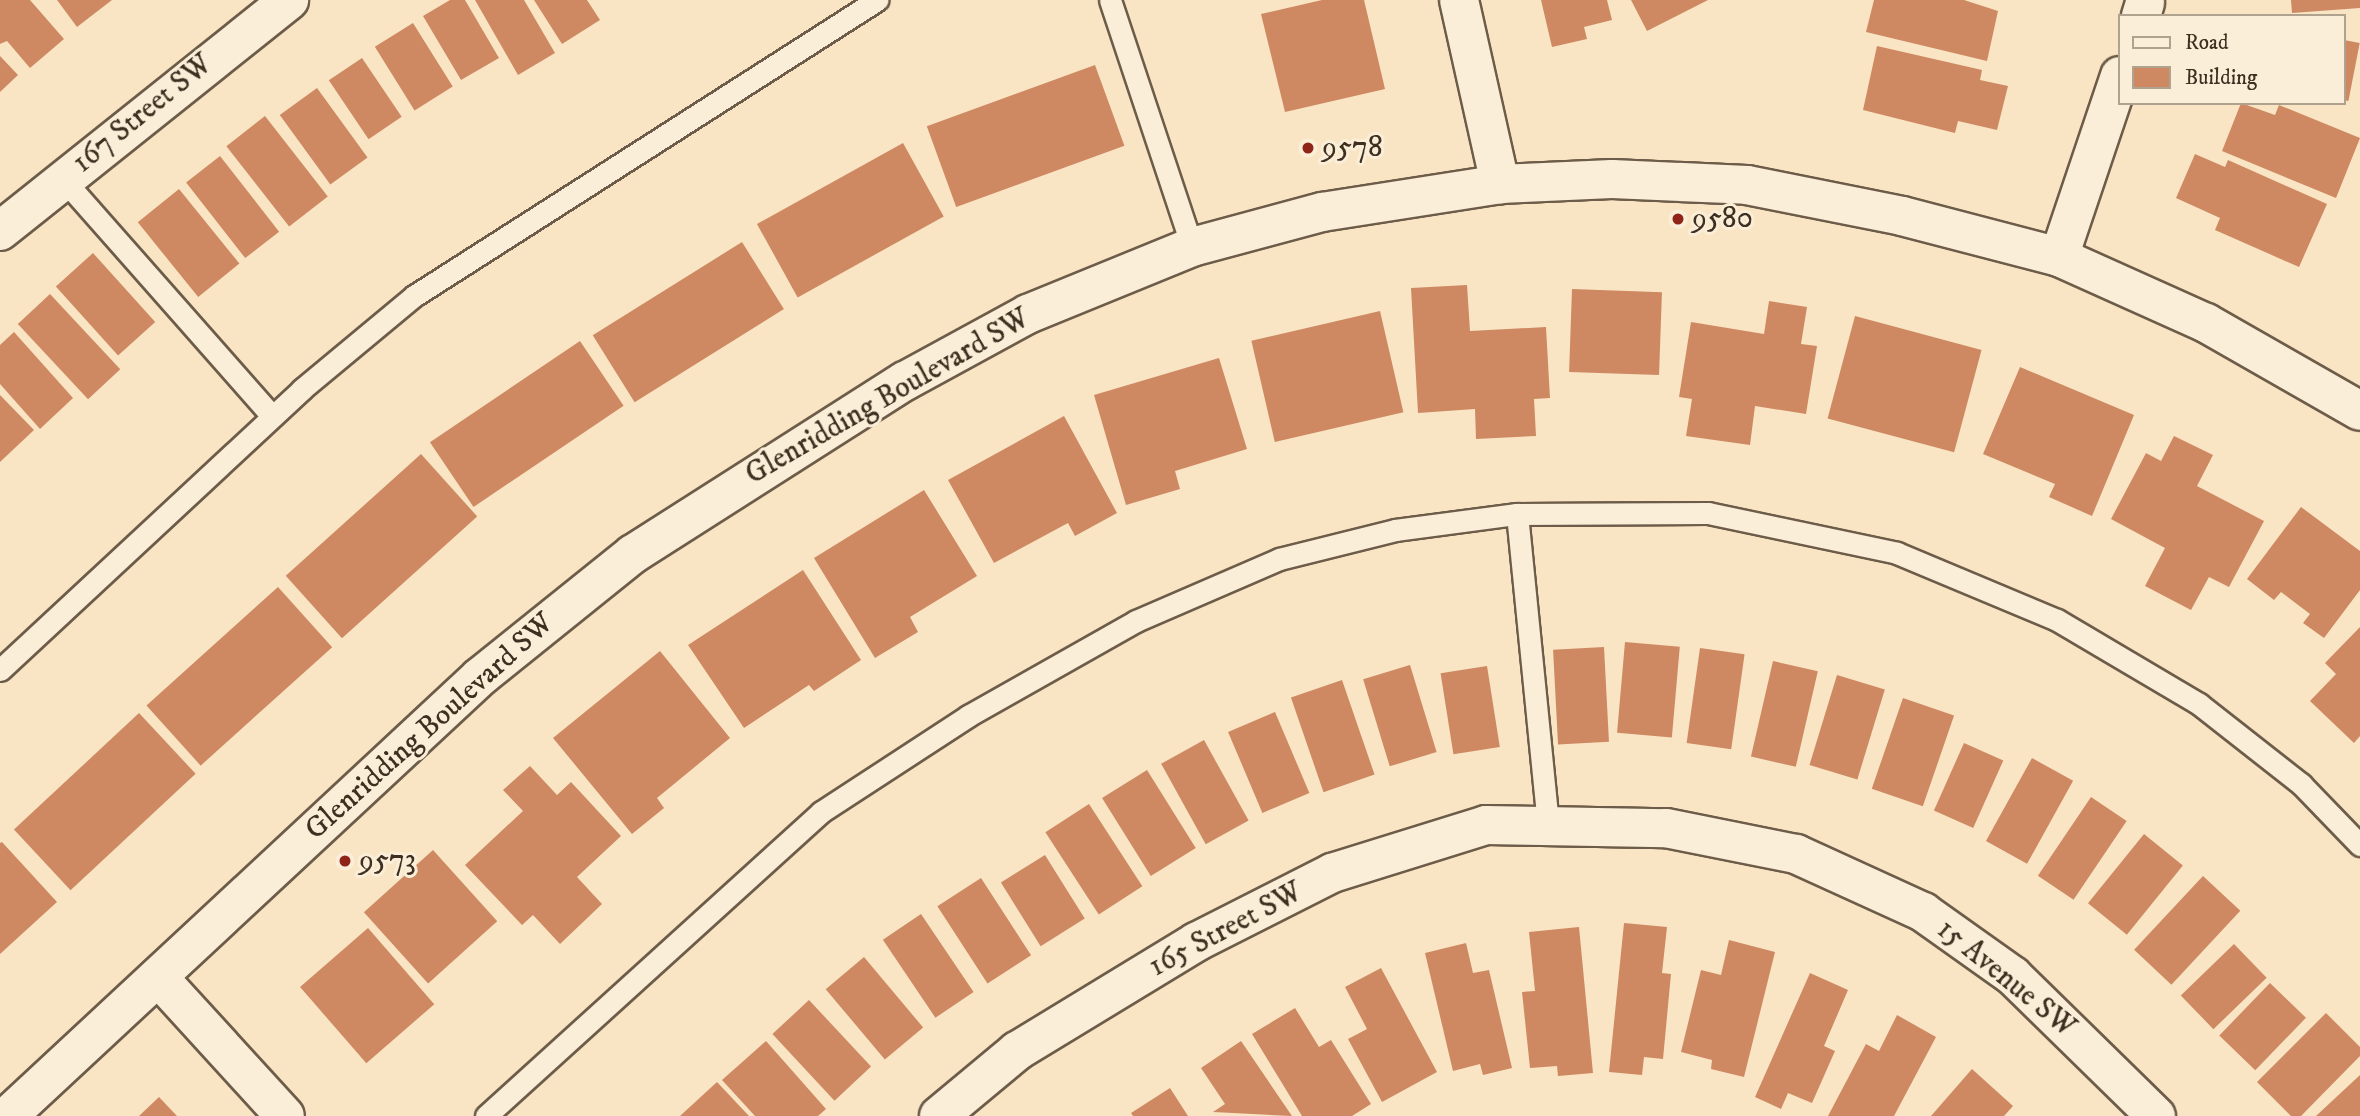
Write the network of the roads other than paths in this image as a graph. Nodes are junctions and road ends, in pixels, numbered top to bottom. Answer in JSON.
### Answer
{"nodes":[{"id":1,"x":289,"y":0,"type":"edge"},
{"id":2,"x":877,"y":0,"type":"edge"},
{"id":3,"x":1110,"y":0,"type":"edge"},
{"id":4,"x":1459,"y":0,"type":"edge"},
{"id":5,"x":2118,"y":82,"type":"edge"},
{"id":6,"x":62,"y":179,"type":"junction"},
{"id":7,"x":1500,"y":184,"type":"junction"},
{"id":8,"x":0,"y":231,"type":"edge"},
{"id":9,"x":1192,"y":247,"type":"junction"},
{"id":10,"x":2059,"y":257,"type":"junction"},
{"id":11,"x":2359,"y":408,"type":"edge"},
{"id":12,"x":272,"y":416,"type":"junction"},
{"id":13,"x":1517,"y":514,"type":"junction"},
{"id":14,"x":0,"y":670,"type":"edge"},
{"id":15,"x":1548,"y":826,"type":"junction"},
{"id":16,"x":2360,"y":845,"type":"edge"},
{"id":17,"x":158,"y":977,"type":"junction"},
{"id":18,"x":8,"y":1116,"type":"edge"},
{"id":19,"x":285,"y":1116,"type":"edge"},
{"id":20,"x":486,"y":1116,"type":"edge"},
{"id":21,"x":939,"y":1116,"type":"edge"},
{"id":22,"x":2156,"y":1116,"type":"edge"}],
"edges":[{"from":1,"to":6,"type":"street","name":"167 Street SW"},
{"from":2,"to":12,"type":"lane"},
{"from":3,"to":9,"type":"lane"},
{"from":4,"to":7,"type":"street"},
{"from":5,"to":10,"type":"street"},
{"from":6,"to":8,"type":"street","name":"167 Street SW"},
{"from":6,"to":12,"type":"lane"},
{"from":7,"to":9,"type":"street","name":"Glenridding Boulevard SW"},
{"from":7,"to":10,"type":"street","name":"Glenridding Boulevard SW"},
{"from":9,"to":17,"type":"street","name":"Glenridding Boulevard SW"},
{"from":10,"to":11,"type":"street","name":"Glenridding Boulevard SW"},
{"from":12,"to":14,"type":"lane"},
{"from":13,"to":15,"type":"lane"},
{"from":13,"to":16,"type":"lane"},
{"from":13,"to":20,"type":"lane"},
{"from":15,"to":21,"type":"street","name":"165 Street SW"},
{"from":15,"to":22,"type":"street","name":"15 Avenue SW"},
{"from":17,"to":18,"type":"street","name":"Glenridding Boulevard SW"},
{"from":17,"to":19,"type":"street"}]}
